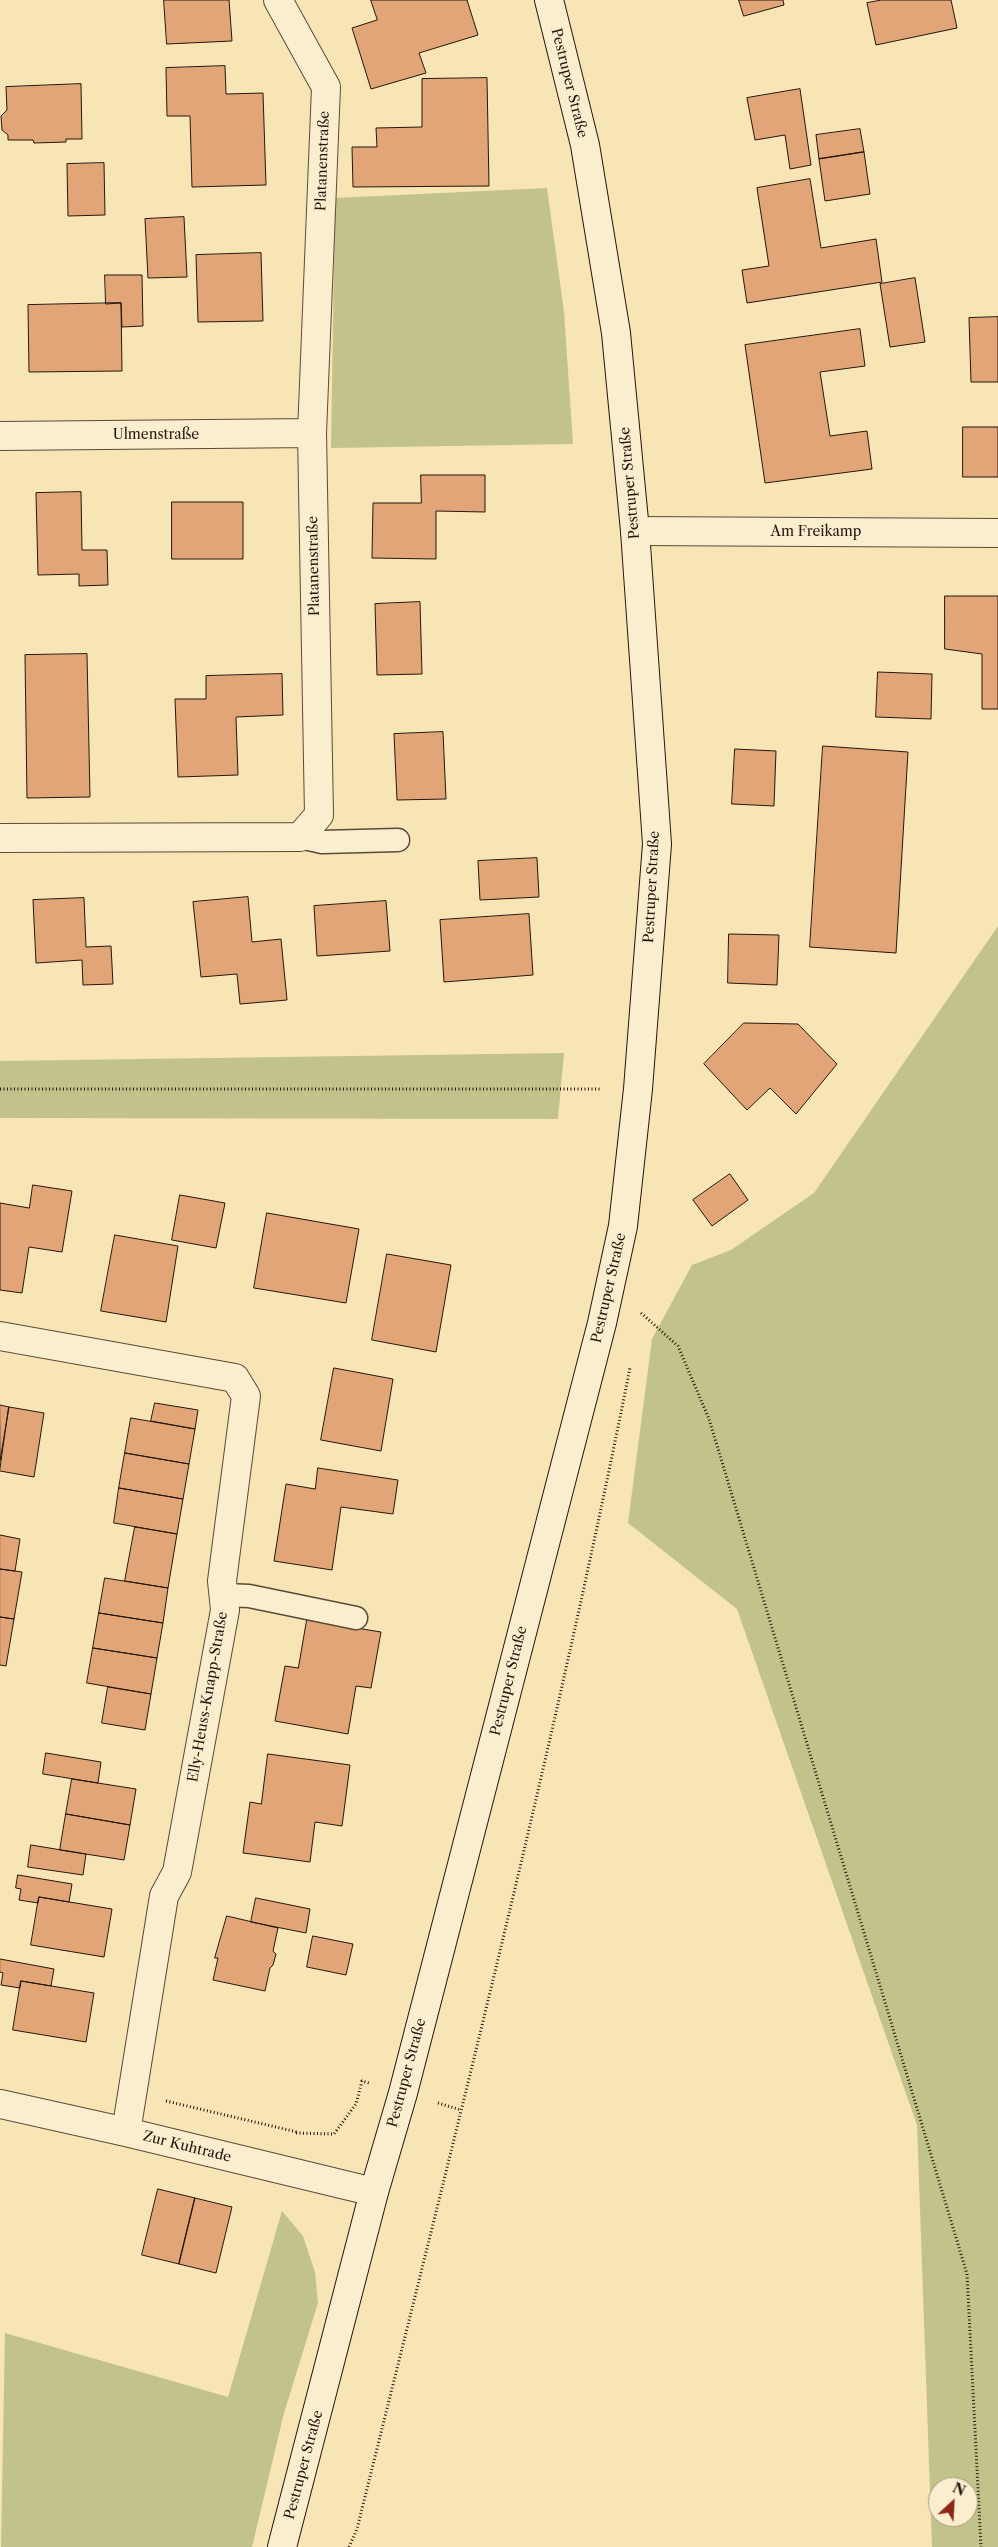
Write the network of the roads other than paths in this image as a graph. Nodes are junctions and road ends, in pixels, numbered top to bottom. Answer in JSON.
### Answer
{"nodes":[{"id":1,"x":278,"y":0,"type":"edge"},
{"id":2,"x":549,"y":0,"type":"edge"},
{"id":3,"x":312,"y":433,"type":"junction"},
{"id":4,"x":0,"y":436,"type":"edge"},
{"id":5,"x":634,"y":531,"type":"junction"},
{"id":6,"x":998,"y":533,"type":"edge"},
{"id":7,"x":300,"y":837,"type":"junction"},
{"id":8,"x":0,"y":838,"type":"edge"},
{"id":9,"x":398,"y":840,"type":"dead end"},
{"id":10,"x":0,"y":1336,"type":"edge"},
{"id":11,"x":224,"y":1595,"type":"junction"},
{"id":12,"x":356,"y":1618,"type":"dead end"},
{"id":13,"x":0,"y":2104,"type":"edge"},
{"id":14,"x":126,"y":2132,"type":"junction"},
{"id":15,"x":374,"y":2192,"type":"junction"},
{"id":16,"x":282,"y":2547,"type":"edge"}],
"edges":[{"from":1,"to":3,"type":"street","name":"Platanenstraße"},
{"from":2,"to":5,"type":"street","name":"Pestruper Straße"},
{"from":3,"to":4,"type":"street","name":"Ulmenstraße"},
{"from":3,"to":7,"type":"street","name":"Platanenstraße"},
{"from":5,"to":6,"type":"street","name":"Am Freikamp"},
{"from":5,"to":15,"type":"street","name":"Pestruper Straße"},
{"from":7,"to":8,"type":"street"},
{"from":7,"to":9,"type":"lane"},
{"from":10,"to":11,"type":"street","name":"Elly-Heuss-Knapp-Straße"},
{"from":11,"to":12,"type":"lane"},
{"from":11,"to":14,"type":"street","name":"Elly-Heuss-Knapp-Straße"},
{"from":13,"to":14,"type":"street","name":"Zur Kuhtrade"},
{"from":14,"to":15,"type":"street","name":"Zur Kuhtrade"},
{"from":15,"to":16,"type":"street","name":"Pestruper Straße"}]}
